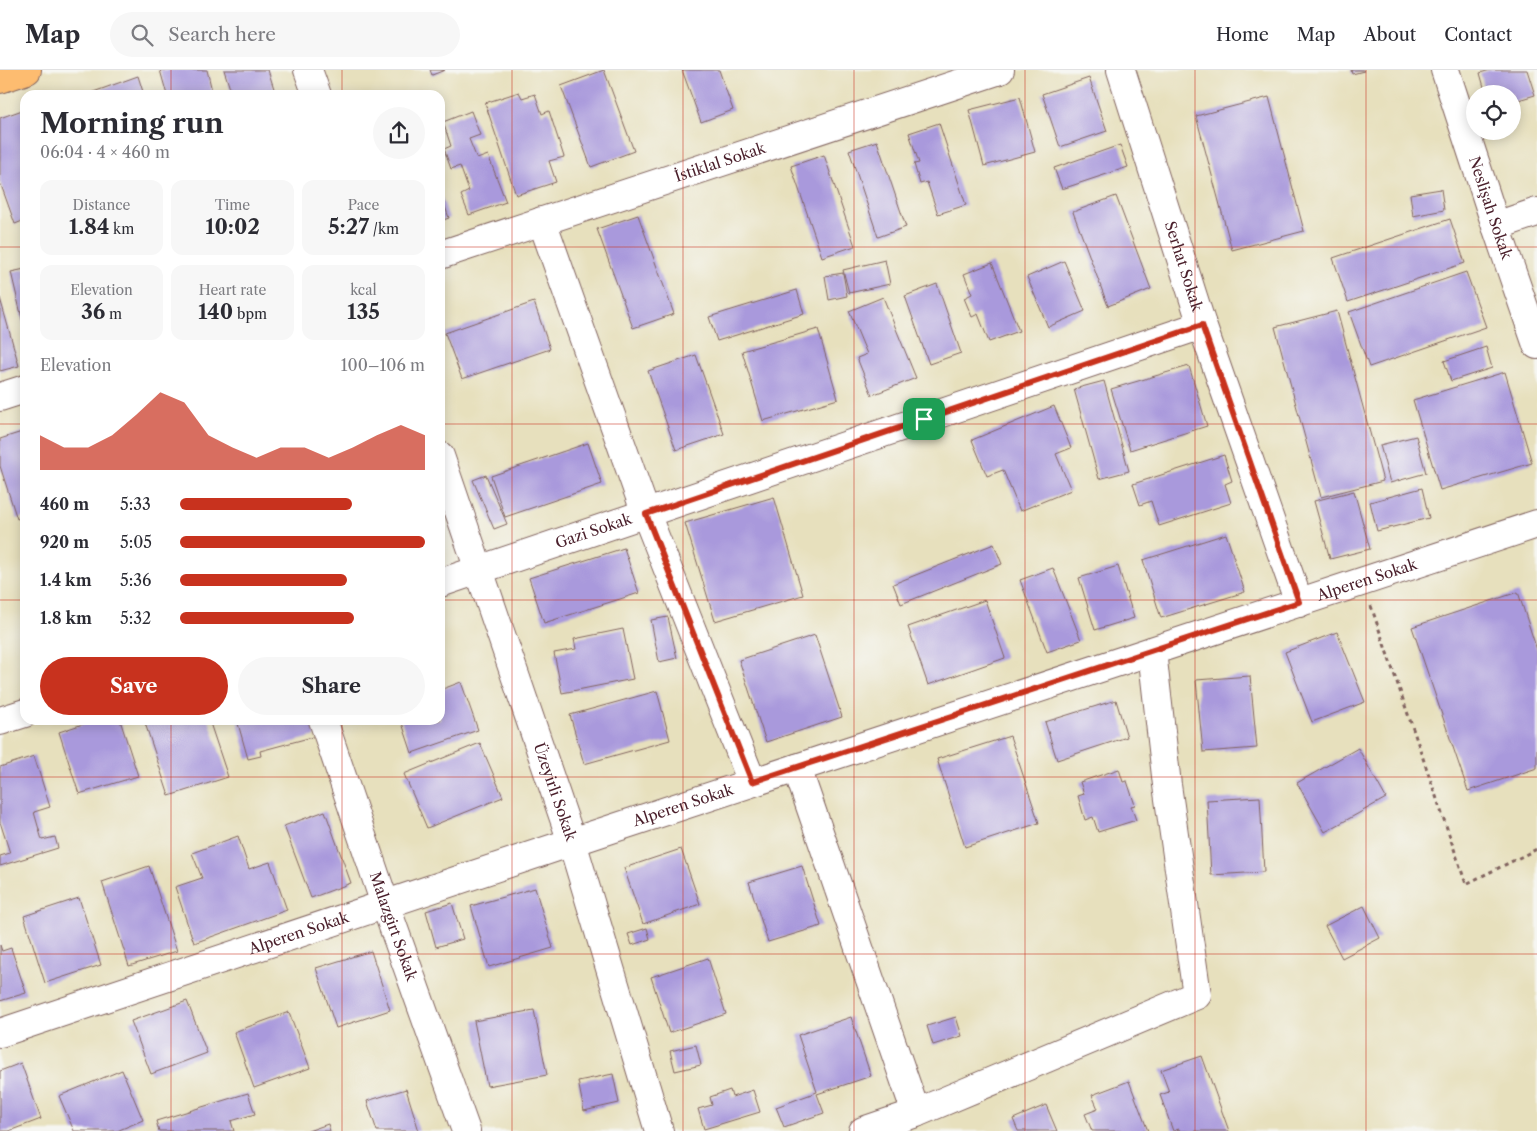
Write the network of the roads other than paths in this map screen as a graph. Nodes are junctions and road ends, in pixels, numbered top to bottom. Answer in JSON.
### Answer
{"nodes":[{"id":1,"x":27,"y":70,"type":"edge"},
{"id":2,"x":308,"y":70,"type":"edge"},
{"id":3,"x":1000,"y":70,"type":"edge"},
{"id":4,"x":1121,"y":70,"type":"edge"},
{"id":5,"x":1445,"y":70,"type":"edge"},
{"id":6,"x":0,"y":79,"type":"edge"},
{"id":7,"x":315,"y":90,"type":"edge"},
{"id":8,"x":1537,"y":212,"type":"edge"},
{"id":9,"x":542,"y":222,"type":"junction"},
{"id":10,"x":1496,"y":226,"type":"junction"},
{"id":11,"x":445,"y":253,"type":"edge"},
{"id":12,"x":1202,"y":325,"type":"junction"},
{"id":13,"x":1537,"y":345,"type":"edge"},
{"id":14,"x":20,"y":391,"type":"edge"},
{"id":15,"x":0,"y":397,"type":"edge"},
{"id":16,"x":445,"y":471,"type":"edge"},
{"id":17,"x":646,"y":514,"type":"junction"},
{"id":18,"x":1537,"y":524,"type":"edge"},
{"id":19,"x":479,"y":571,"type":"junction"},
{"id":20,"x":445,"y":581,"type":"edge"},
{"id":21,"x":1299,"y":602,"type":"junction"},
{"id":22,"x":1152,"y":651,"type":"junction"},
{"id":23,"x":20,"y":715,"type":"edge"},
{"id":24,"x":0,"y":721,"type":"edge"},
{"id":25,"x":325,"y":725,"type":"edge"},
{"id":26,"x":797,"y":768,"type":"junction"},
{"id":27,"x":752,"y":782,"type":"junction"},
{"id":28,"x":572,"y":842,"type":"junction"},
{"id":29,"x":385,"y":904,"type":"junction"},
{"id":30,"x":0,"y":1033,"type":"edge"},
{"id":31,"x":916,"y":1113,"type":"junction"},
{"id":32,"x":466,"y":1131,"type":"edge"},
{"id":33,"x":657,"y":1131,"type":"edge"},
{"id":34,"x":864,"y":1131,"type":"edge"}],
"edges":[{"from":1,"to":6,"type":"main road"},
{"from":2,"to":7,"type":"street"},
{"from":3,"to":9,"type":"street","name":"İstiklal Sokak"},
{"from":4,"to":12,"type":"street","name":"Serhat Sokak"},
{"from":5,"to":10,"type":"street","name":"Neslişah Sokak"},
{"from":8,"to":10,"type":"street"},
{"from":9,"to":11,"type":"street","name":"İstiklal Sokak"},
{"from":9,"to":17,"type":"street"},
{"from":10,"to":13,"type":"street","name":"Neslişah Sokak"},
{"from":12,"to":17,"type":"street","name":"Gazi Sokak"},
{"from":12,"to":21,"type":"street","name":"Serhat Sokak"},
{"from":14,"to":15,"type":"street"},
{"from":16,"to":19,"type":"street","name":"Üzeyirli Sokak"},
{"from":17,"to":19,"type":"street","name":"Gazi Sokak"},
{"from":17,"to":27,"type":"street"},
{"from":18,"to":21,"type":"street","name":"Alperen Sokak"},
{"from":19,"to":20,"type":"street","name":"Gazi Sokak"},
{"from":19,"to":28,"type":"street","name":"Üzeyirli Sokak"},
{"from":21,"to":22,"type":"street","name":"Alperen Sokak"},
{"from":22,"to":26,"type":"street","name":"Alperen Sokak"},
{"from":22,"to":31,"type":"street"},
{"from":23,"to":24,"type":"street"},
{"from":25,"to":29,"type":"street","name":"Malazgirt Sokak"},
{"from":26,"to":27,"type":"street","name":"Alperen Sokak"},
{"from":26,"to":31,"type":"street"},
{"from":27,"to":28,"type":"street","name":"Alperen Sokak"},
{"from":28,"to":29,"type":"street","name":"Alperen Sokak"},
{"from":28,"to":33,"type":"street","name":"Üzeyirli Sokak"},
{"from":29,"to":30,"type":"street","name":"Alperen Sokak"},
{"from":29,"to":32,"type":"street","name":"Malazgirt Sokak"},
{"from":31,"to":34,"type":"street"}]}
